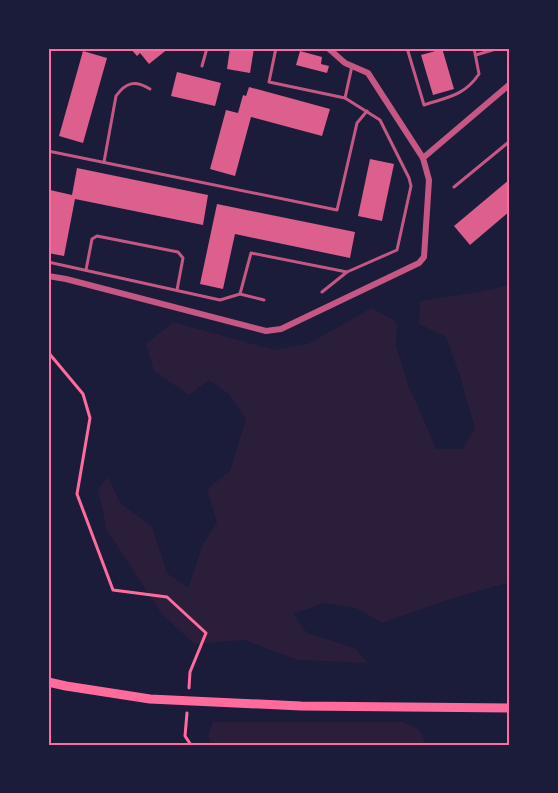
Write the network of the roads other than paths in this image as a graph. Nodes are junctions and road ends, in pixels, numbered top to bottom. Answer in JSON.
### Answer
{"nodes":[{"id":1,"x":207,"y":48,"type":"edge"},
{"id":2,"x":276,"y":48,"type":"edge"},
{"id":3,"x":328,"y":48,"type":"edge"},
{"id":4,"x":407,"y":48,"type":"edge"},
{"id":5,"x":474,"y":48,"type":"edge"},
{"id":6,"x":499,"y":48,"type":"edge"},
{"id":7,"x":476,"y":55,"type":"junction"},
{"id":8,"x":202,"y":66,"type":"dead end"},
{"id":9,"x":352,"y":66,"type":"junction"},
{"id":10,"x":510,"y":84,"type":"edge"},
{"id":11,"x":150,"y":89,"type":"dead end"},
{"id":12,"x":345,"y":98,"type":"junction"},
{"id":13,"x":367,"y":111,"type":"junction"},
{"id":14,"x":510,"y":141,"type":"edge"},
{"id":15,"x":48,"y":151,"type":"edge"},
{"id":16,"x":423,"y":159,"type":"junction"},
{"id":17,"x":104,"y":162,"type":"junction"},
{"id":18,"x":454,"y":187,"type":"dead end"},
{"id":19,"x":48,"y":262,"type":"edge"},
{"id":20,"x":86,"y":270,"type":"junction"},
{"id":21,"x":347,"y":272,"type":"junction"},
{"id":22,"x":48,"y":276,"type":"edge"},
{"id":23,"x":177,"y":290,"type":"junction"},
{"id":24,"x":322,"y":292,"type":"dead end"},
{"id":25,"x":240,"y":294,"type":"junction"},
{"id":26,"x":264,"y":300,"type":"dead end"},
{"id":27,"x":48,"y":682,"type":"edge"},
{"id":28,"x":510,"y":708,"type":"edge"}],
"edges":[{"from":1,"to":8,"type":"lane"},
{"from":2,"to":12,"type":"lane"},
{"from":3,"to":9,"type":"street"},
{"from":4,"to":7,"type":"lane"},
{"from":5,"to":7,"type":"lane"},
{"from":6,"to":7,"type":"lane"},
{"from":9,"to":12,"type":"lane"},
{"from":9,"to":16,"type":"street"},
{"from":10,"to":16,"type":"street"},
{"from":11,"to":17,"type":"lane"},
{"from":12,"to":13,"type":"lane"},
{"from":13,"to":17,"type":"lane"},
{"from":13,"to":21,"type":"lane"},
{"from":14,"to":18,"type":"lane"},
{"from":15,"to":17,"type":"lane"},
{"from":16,"to":22,"type":"street"},
{"from":19,"to":20,"type":"lane"},
{"from":20,"to":23,"type":"lane"},
{"from":20,"to":23,"type":"lane"},
{"from":21,"to":24,"type":"lane"},
{"from":21,"to":25,"type":"lane"},
{"from":23,"to":25,"type":"lane"},
{"from":25,"to":26,"type":"lane"},
{"from":27,"to":28,"type":"main road"}]}
